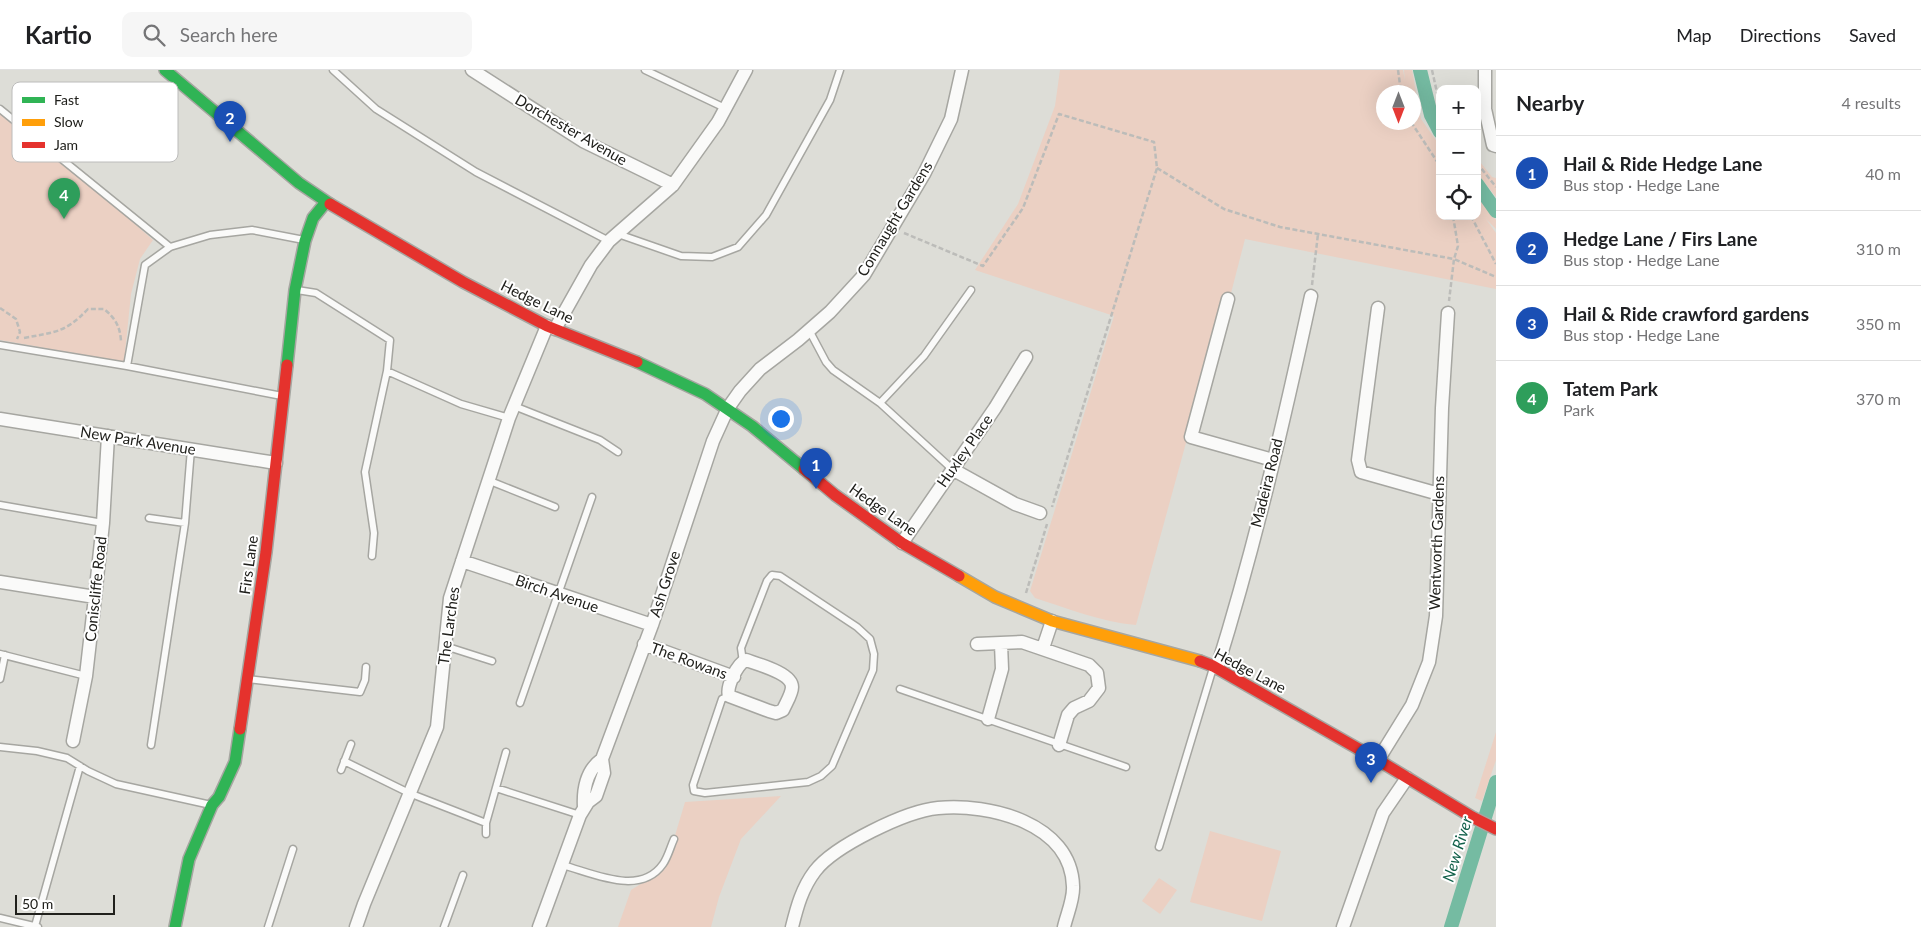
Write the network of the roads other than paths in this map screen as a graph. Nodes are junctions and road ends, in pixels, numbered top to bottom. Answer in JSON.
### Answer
{"nodes":[{"id":1,"x":165,"y":70,"type":"edge"},
{"id":2,"x":333,"y":70,"type":"edge"},
{"id":3,"x":472,"y":70,"type":"edge"},
{"id":4,"x":644,"y":70,"type":"edge"},
{"id":5,"x":746,"y":70,"type":"edge"},
{"id":6,"x":840,"y":70,"type":"edge"},
{"id":7,"x":962,"y":70,"type":"edge"},
{"id":8,"x":1484,"y":70,"type":"edge"},
{"id":9,"x":725,"y":108,"type":"junction"},
{"id":10,"x":0,"y":109,"type":"edge"},
{"id":11,"x":12,"y":119,"type":"edge"},
{"id":12,"x":1496,"y":146,"type":"edge"},
{"id":13,"x":65,"y":162,"type":"edge"},
{"id":14,"x":673,"y":185,"type":"junction"},
{"id":15,"x":326,"y":202,"type":"junction"},
{"id":16,"x":613,"y":237,"type":"junction"},
{"id":17,"x":305,"y":240,"type":"junction"},
{"id":18,"x":170,"y":247,"type":"junction"},
{"id":19,"x":295,"y":290,"type":"junction"},
{"id":20,"x":971,"y":290,"type":"dead end"},
{"id":21,"x":1311,"y":296,"type":"road end"},
{"id":22,"x":1228,"y":299,"type":"dead end"},
{"id":23,"x":1378,"y":308,"type":"dead end"},
{"id":24,"x":1448,"y":313,"type":"road end"},
{"id":25,"x":551,"y":328,"type":"junction"},
{"id":26,"x":809,"y":330,"type":"junction"},
{"id":27,"x":0,"y":344,"type":"edge"},
{"id":28,"x":1026,"y":357,"type":"dead end"},
{"id":29,"x":127,"y":366,"type":"junction"},
{"id":30,"x":387,"y":371,"type":"junction"},
{"id":31,"x":283,"y":396,"type":"junction"},
{"id":32,"x":880,"y":403,"type":"junction"},
{"id":33,"x":728,"y":408,"type":"junction"},
{"id":34,"x":511,"y":412,"type":"junction"},
{"id":35,"x":0,"y":419,"type":"edge"},
{"id":36,"x":108,"y":436,"type":"junction"},
{"id":37,"x":191,"y":448,"type":"junction"},
{"id":38,"x":618,"y":452,"type":"dead end"},
{"id":39,"x":1273,"y":460,"type":"junction"},
{"id":40,"x":276,"y":463,"type":"junction"},
{"id":41,"x":952,"y":469,"type":"junction"},
{"id":42,"x":490,"y":481,"type":"junction"},
{"id":43,"x":1438,"y":494,"type":"junction"},
{"id":44,"x":592,"y":497,"type":"dead end"},
{"id":45,"x":0,"y":506,"type":"edge"},
{"id":46,"x":555,"y":507,"type":"dead end"},
{"id":47,"x":1040,"y":513,"type":"dead end"},
{"id":48,"x":149,"y":518,"type":"dead end"},
{"id":49,"x":103,"y":522,"type":"junction"},
{"id":50,"x":185,"y":523,"type":"junction"},
{"id":51,"x":902,"y":543,"type":"junction"},
{"id":52,"x":372,"y":556,"type":"dead end"},
{"id":53,"x":462,"y":561,"type":"junction"},
{"id":54,"x":0,"y":582,"type":"edge"},
{"id":55,"x":557,"y":594,"type":"junction"},
{"id":56,"x":95,"y":597,"type":"junction"},
{"id":57,"x":1052,"y":621,"type":"junction"},
{"id":58,"x":652,"y":625,"type":"junction"},
{"id":59,"x":644,"y":644,"type":"junction"},
{"id":60,"x":977,"y":644,"type":"dead end"},
{"id":61,"x":1001,"y":644,"type":"junction"},
{"id":62,"x":445,"y":646,"type":"junction"},
{"id":63,"x":1043,"y":648,"type":"junction"},
{"id":64,"x":3,"y":655,"type":"edge"},
{"id":65,"x":492,"y":661,"type":"dead end"},
{"id":66,"x":743,"y":662,"type":"junction"},
{"id":67,"x":366,"y":667,"type":"dead end"},
{"id":68,"x":1215,"y":667,"type":"junction"},
{"id":69,"x":86,"y":676,"type":"junction"},
{"id":70,"x":734,"y":677,"type":"junction"},
{"id":71,"x":0,"y":679,"type":"edge"},
{"id":72,"x":248,"y":679,"type":"junction"},
{"id":73,"x":900,"y":689,"type":"dead end"},
{"id":74,"x":729,"y":696,"type":"junction"},
{"id":75,"x":520,"y":703,"type":"dead end"},
{"id":76,"x":988,"y":719,"type":"junction"},
{"id":77,"x":73,"y":741,"type":"dead end"},
{"id":78,"x":351,"y":744,"type":"dead end"},
{"id":79,"x":151,"y":745,"type":"dead end"},
{"id":80,"x":1059,"y":745,"type":"junction"},
{"id":81,"x":0,"y":747,"type":"edge"},
{"id":82,"x":506,"y":752,"type":"dead end"},
{"id":83,"x":1378,"y":760,"type":"junction"},
{"id":84,"x":344,"y":761,"type":"junction"},
{"id":85,"x":80,"y":766,"type":"junction"},
{"id":86,"x":1126,"y":767,"type":"dead end"},
{"id":87,"x":341,"y":770,"type":"dead end"},
{"id":88,"x":1406,"y":778,"type":"junction"},
{"id":89,"x":496,"y":788,"type":"junction"},
{"id":90,"x":409,"y":793,"type":"junction"},
{"id":91,"x":212,"y":805,"type":"junction"},
{"id":92,"x":582,"y":811,"type":"junction"},
{"id":93,"x":486,"y":823,"type":"junction"},
{"id":94,"x":1496,"y":829,"type":"edge"},
{"id":95,"x":486,"y":834,"type":"dead end"},
{"id":96,"x":674,"y":840,"type":"dead end"},
{"id":97,"x":1159,"y":847,"type":"dead end"},
{"id":98,"x":293,"y":849,"type":"dead end"},
{"id":99,"x":562,"y":865,"type":"junction"},
{"id":100,"x":463,"y":875,"type":"dead end"},
{"id":101,"x":0,"y":918,"type":"edge"},
{"id":102,"x":37,"y":926,"type":"edge"},
{"id":103,"x":175,"y":927,"type":"edge"},
{"id":104,"x":268,"y":927,"type":"edge"},
{"id":105,"x":356,"y":927,"type":"edge"},
{"id":106,"x":444,"y":927,"type":"edge"},
{"id":107,"x":539,"y":927,"type":"edge"},
{"id":108,"x":792,"y":927,"type":"edge"},
{"id":109,"x":1064,"y":927,"type":"edge"},
{"id":110,"x":1343,"y":927,"type":"edge"}],
"edges":[{"from":1,"to":15,"type":"main road","name":"Hedge Lane"},
{"from":2,"to":16,"type":"lane"},
{"from":3,"to":14,"type":"street","name":"Dorchester Avenue"},
{"from":4,"to":9,"type":"lane"},
{"from":5,"to":9,"type":"street","name":"The Larches"},
{"from":6,"to":16,"type":"lane"},
{"from":7,"to":26,"type":"street","name":"Connaught Gardens"},
{"from":8,"to":12,"type":"street"},
{"from":9,"to":14,"type":"street","name":"The Larches"},
{"from":10,"to":11,"type":"lane"},
{"from":13,"to":18,"type":"lane"},
{"from":14,"to":16,"type":"street","name":"The Larches"},
{"from":15,"to":17,"type":"main road","name":"Firs Lane"},
{"from":15,"to":25,"type":"main road","name":"Hedge Lane"},
{"from":16,"to":25,"type":"street","name":"The Larches"},
{"from":17,"to":18,"type":"lane"},
{"from":17,"to":19,"type":"main road","name":"Firs Lane"},
{"from":18,"to":29,"type":"lane"},
{"from":19,"to":30,"type":"lane"},
{"from":19,"to":31,"type":"main road","name":"Firs Lane"},
{"from":20,"to":32,"type":"lane"},
{"from":21,"to":39,"type":"street","name":"Madeira Road"},
{"from":22,"to":39,"type":"street"},
{"from":23,"to":43,"type":"street"},
{"from":24,"to":43,"type":"street","name":"Wentworth Gardens"},
{"from":25,"to":33,"type":"main road","name":"Hedge Lane"},
{"from":25,"to":34,"type":"street","name":"The Larches"},
{"from":26,"to":32,"type":"lane"},
{"from":26,"to":33,"type":"street","name":"Connaught Gardens"},
{"from":27,"to":29,"type":"lane"},
{"from":28,"to":41,"type":"street","name":"Huxley Place"},
{"from":29,"to":31,"type":"lane"},
{"from":30,"to":34,"type":"lane"},
{"from":30,"to":52,"type":"lane"},
{"from":31,"to":40,"type":"main road","name":"Firs Lane"},
{"from":32,"to":41,"type":"lane"},
{"from":33,"to":51,"type":"main road","name":"Hedge Lane"},
{"from":33,"to":58,"type":"street","name":"Ash Grove"},
{"from":34,"to":38,"type":"lane"},
{"from":34,"to":42,"type":"street","name":"The Larches"},
{"from":35,"to":36,"type":"street","name":"New Park Avenue"},
{"from":36,"to":37,"type":"street","name":"New Park Avenue"},
{"from":36,"to":49,"type":"street","name":"Coniscliffe Road"},
{"from":37,"to":40,"type":"street","name":"New Park Avenue"},
{"from":37,"to":50,"type":"lane"},
{"from":39,"to":68,"type":"street","name":"Madeira Road"},
{"from":40,"to":72,"type":"main road","name":"Firs Lane"},
{"from":41,"to":47,"type":"street"},
{"from":41,"to":51,"type":"street","name":"Huxley Place"},
{"from":42,"to":46,"type":"lane"},
{"from":42,"to":53,"type":"street","name":"The Larches"},
{"from":43,"to":83,"type":"street","name":"Wentworth Gardens"},
{"from":44,"to":55,"type":"lane"},
{"from":45,"to":49,"type":"lane"},
{"from":48,"to":50,"type":"lane"},
{"from":49,"to":56,"type":"street","name":"Coniscliffe Road"},
{"from":50,"to":79,"type":"lane"},
{"from":51,"to":57,"type":"main road","name":"Hedge Lane"},
{"from":53,"to":55,"type":"street","name":"Birch Avenue"},
{"from":53,"to":62,"type":"street","name":"The Larches"},
{"from":54,"to":56,"type":"street"},
{"from":55,"to":58,"type":"street","name":"Birch Avenue"},
{"from":55,"to":75,"type":"lane"},
{"from":56,"to":69,"type":"street","name":"Coniscliffe Road"},
{"from":57,"to":63,"type":"street"},
{"from":57,"to":68,"type":"main road","name":"Hedge Lane"},
{"from":58,"to":59,"type":"street","name":"Ash Grove"},
{"from":59,"to":70,"type":"street","name":"The Rowans"},
{"from":59,"to":92,"type":"street","name":"Ash Grove"},
{"from":60,"to":61,"type":"street"},
{"from":61,"to":63,"type":"street"},
{"from":61,"to":76,"type":"street"},
{"from":62,"to":65,"type":"lane"},
{"from":62,"to":90,"type":"street","name":"The Larches"},
{"from":63,"to":80,"type":"street"},
{"from":64,"to":69,"type":"lane"},
{"from":64,"to":71,"type":"lane"},
{"from":66,"to":70,"type":"street"},
{"from":66,"to":74,"type":"street"},
{"from":66,"to":74,"type":"lane"},
{"from":67,"to":72,"type":"lane"},
{"from":68,"to":83,"type":"main road","name":"Hedge Lane"},
{"from":68,"to":97,"type":"lane"},
{"from":69,"to":77,"type":"street","name":"Coniscliffe Road"},
{"from":70,"to":74,"type":"street"},
{"from":72,"to":91,"type":"main road","name":"Firs Lane"},
{"from":73,"to":76,"type":"lane"},
{"from":76,"to":80,"type":"lane"},
{"from":78,"to":84,"type":"lane"},
{"from":80,"to":86,"type":"lane"},
{"from":81,"to":85,"type":"lane"},
{"from":82,"to":89,"type":"lane"},
{"from":83,"to":88,"type":"main road","name":"Hedge Lane"},
{"from":84,"to":87,"type":"lane"},
{"from":84,"to":90,"type":"lane"},
{"from":85,"to":91,"type":"lane"},
{"from":85,"to":102,"type":"lane"},
{"from":88,"to":94,"type":"main road","name":"Hedge Lane"},
{"from":88,"to":110,"type":"street"},
{"from":89,"to":92,"type":"lane"},
{"from":89,"to":93,"type":"lane"},
{"from":90,"to":93,"type":"lane"},
{"from":90,"to":105,"type":"street","name":"The Larches"},
{"from":91,"to":103,"type":"main road","name":"Firs Lane"},
{"from":92,"to":99,"type":"street","name":"Ash Grove"},
{"from":93,"to":95,"type":"lane"},
{"from":96,"to":99,"type":"lane"},
{"from":98,"to":104,"type":"lane"},
{"from":99,"to":107,"type":"street","name":"Ash Grove"},
{"from":100,"to":106,"type":"lane"},
{"from":101,"to":102,"type":"lane"},
{"from":108,"to":109,"type":"street"}]}
